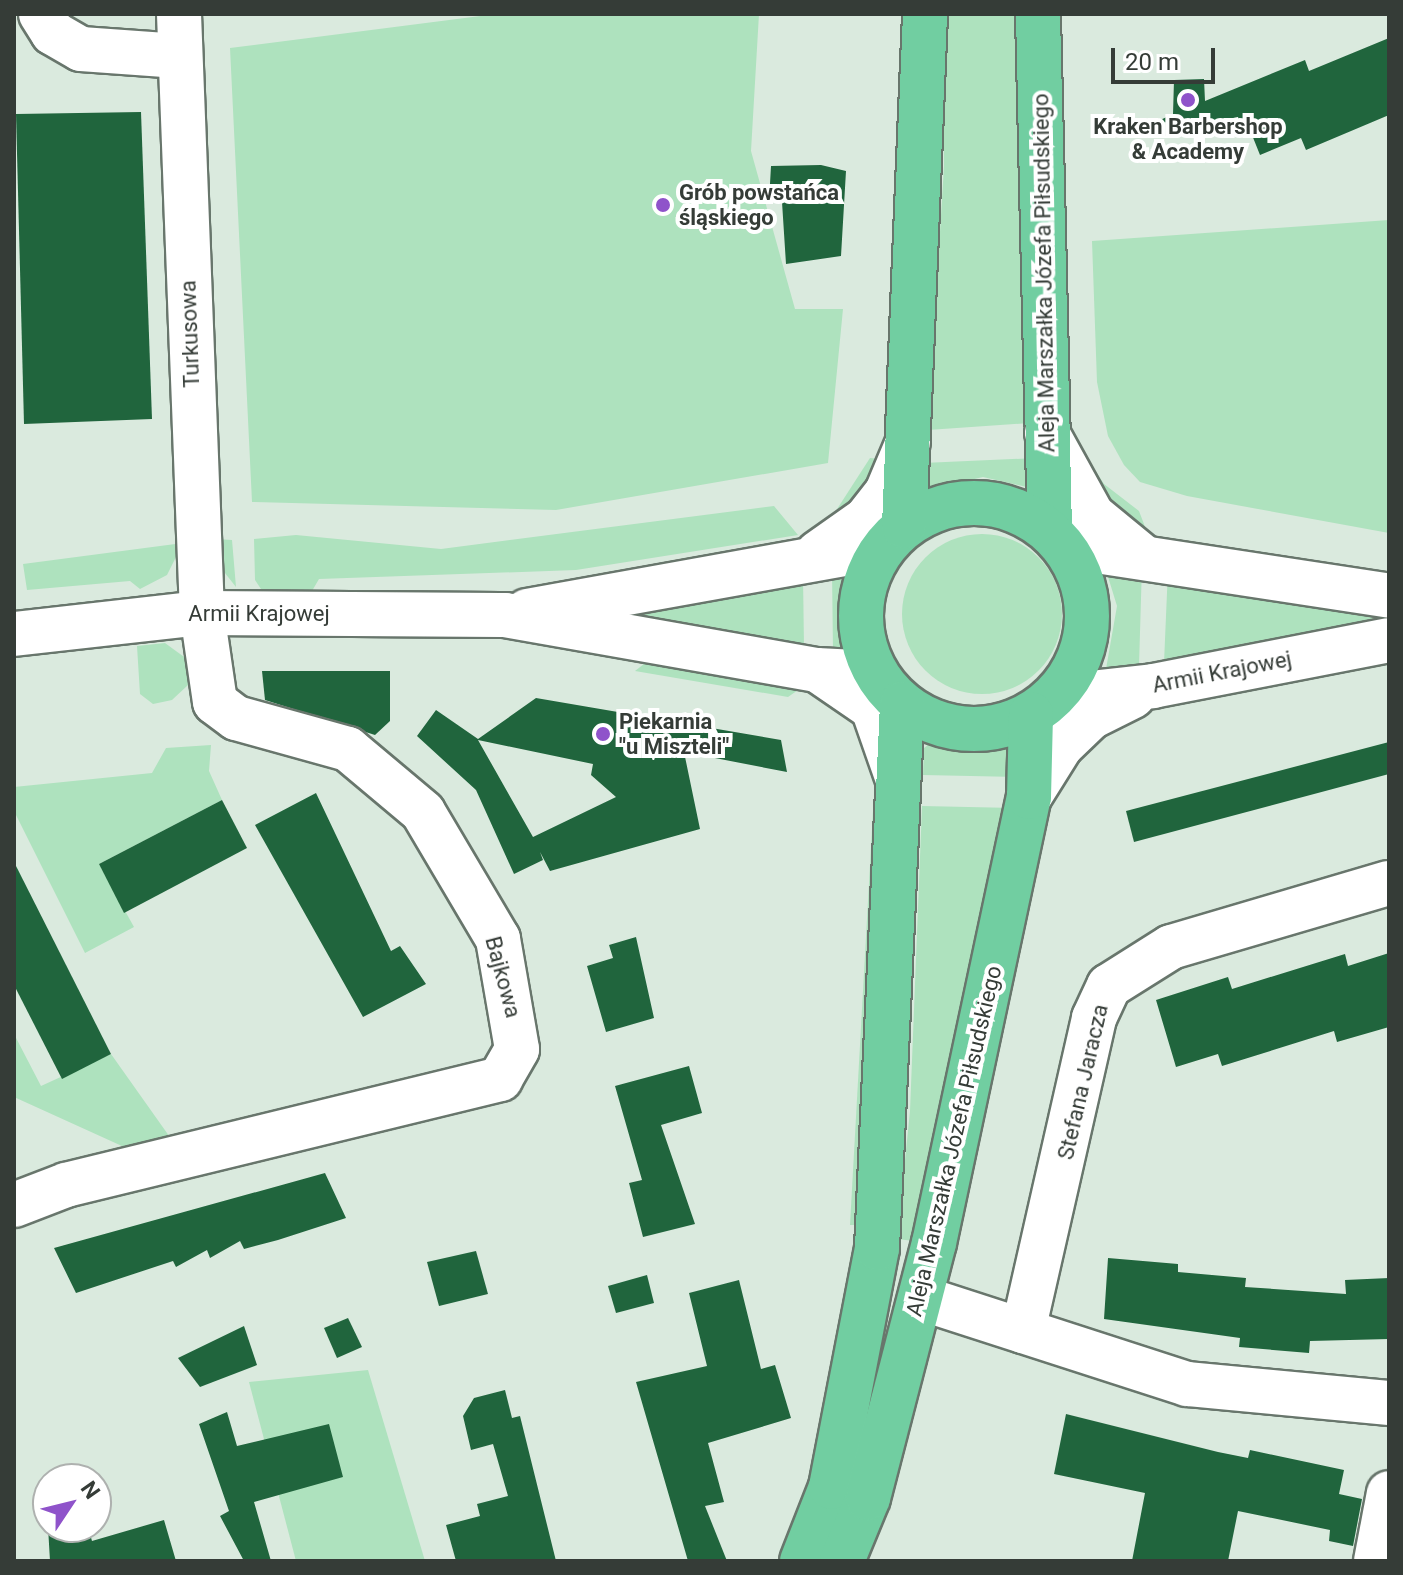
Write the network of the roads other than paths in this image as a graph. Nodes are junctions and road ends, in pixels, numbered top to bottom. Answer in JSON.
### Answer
{"nodes":[{"id":1,"x":41,"y":14,"type":"edge"},
{"id":2,"x":925,"y":14,"type":"edge"},
{"id":3,"x":1038,"y":14,"type":"edge"},
{"id":4,"x":179,"y":35,"type":"edge"},
{"id":5,"x":1047,"y":433,"type":"junction"},
{"id":6,"x":909,"y":439,"type":"junction"},
{"id":7,"x":894,"y":536,"type":"junction"},
{"id":8,"x":1057,"y":539,"type":"junction"},
{"id":9,"x":1142,"y":556,"type":"junction"},
{"id":10,"x":813,"y":557,"type":"junction"},
{"id":11,"x":1389,"y":596,"type":"edge"},
{"id":12,"x":202,"y":613,"type":"junction"},
{"id":13,"x":505,"y":615,"type":"junction"},
{"id":14,"x":14,"y":634,"type":"edge"},
{"id":15,"x":1389,"y":640,"type":"edge"},
{"id":16,"x":817,"y":670,"type":"junction"},
{"id":17,"x":1153,"y":686,"type":"junction"},
{"id":18,"x":889,"y":688,"type":"junction"},
{"id":19,"x":1042,"y":706,"type":"junction"},
{"id":20,"x":900,"y":793,"type":"junction"},
{"id":21,"x":1029,"y":797,"type":"junction"},
{"id":22,"x":1389,"y":883,"type":"edge"},
{"id":23,"x":14,"y":1205,"type":"edge"},
{"id":24,"x":921,"y":1298,"type":"junction"},
{"id":25,"x":1023,"y":1331,"type":"junction"},
{"id":26,"x":1389,"y":1403,"type":"edge"},
{"id":27,"x":1389,"y":1493,"type":"edge"},
{"id":28,"x":802,"y":1561,"type":"edge"},
{"id":29,"x":842,"y":1561,"type":"edge"},
{"id":30,"x":1376,"y":1561,"type":"edge"}],
"edges":[{"from":1,"to":4,"type":"street","name":"Turkusowa"},
{"from":2,"to":6,"type":"main road"},
{"from":3,"to":5,"type":"main road","name":"Aleja Marszałka Józefa Piłsudskiego"},
{"from":4,"to":12,"type":"street","name":"Turkusowa"},
{"from":5,"to":8,"type":"main road","name":"Aleja Marszałka Józefa Piłsudskiego"},
{"from":5,"to":9,"type":"street"},
{"from":6,"to":7,"type":"main road"},
{"from":6,"to":10,"type":"street"},
{"from":7,"to":8,"type":"main road"},
{"from":7,"to":10,"type":"street","name":"Armii Krajowej"},
{"from":7,"to":18,"type":"main road"},
{"from":8,"to":9,"type":"street"},
{"from":8,"to":19,"type":"main road"},
{"from":9,"to":11,"type":"street"},
{"from":10,"to":13,"type":"street","name":"Armii Krajowej"},
{"from":12,"to":13,"type":"street","name":"Armii Krajowej"},
{"from":12,"to":14,"type":"street","name":"Armii Krajowej"},
{"from":12,"to":23,"type":"street","name":"Bajkowa"},
{"from":13,"to":16,"type":"street","name":"Armii Krajowej"},
{"from":15,"to":17,"type":"street","name":"Armii Krajowej"},
{"from":16,"to":18,"type":"street","name":"Armii Krajowej"},
{"from":16,"to":20,"type":"street"},
{"from":17,"to":19,"type":"street","name":"Armii Krajowej"},
{"from":17,"to":21,"type":"street"},
{"from":18,"to":19,"type":"main road"},
{"from":18,"to":20,"type":"main road"},
{"from":19,"to":21,"type":"main road","name":"Aleja Marszałka Józefa Piłsudskiego"},
{"from":20,"to":28,"type":"main road"},
{"from":21,"to":24,"type":"main road","name":"Aleja Marszałka Józefa Piłsudskiego"},
{"from":22,"to":25,"type":"street","name":"Stefana Jaracza"},
{"from":24,"to":25,"type":"street"},
{"from":24,"to":29,"type":"main road","name":"Aleja Marszałka Józefa Piłsudskiego"},
{"from":25,"to":26,"type":"street"},
{"from":27,"to":30,"type":"street"}]}
